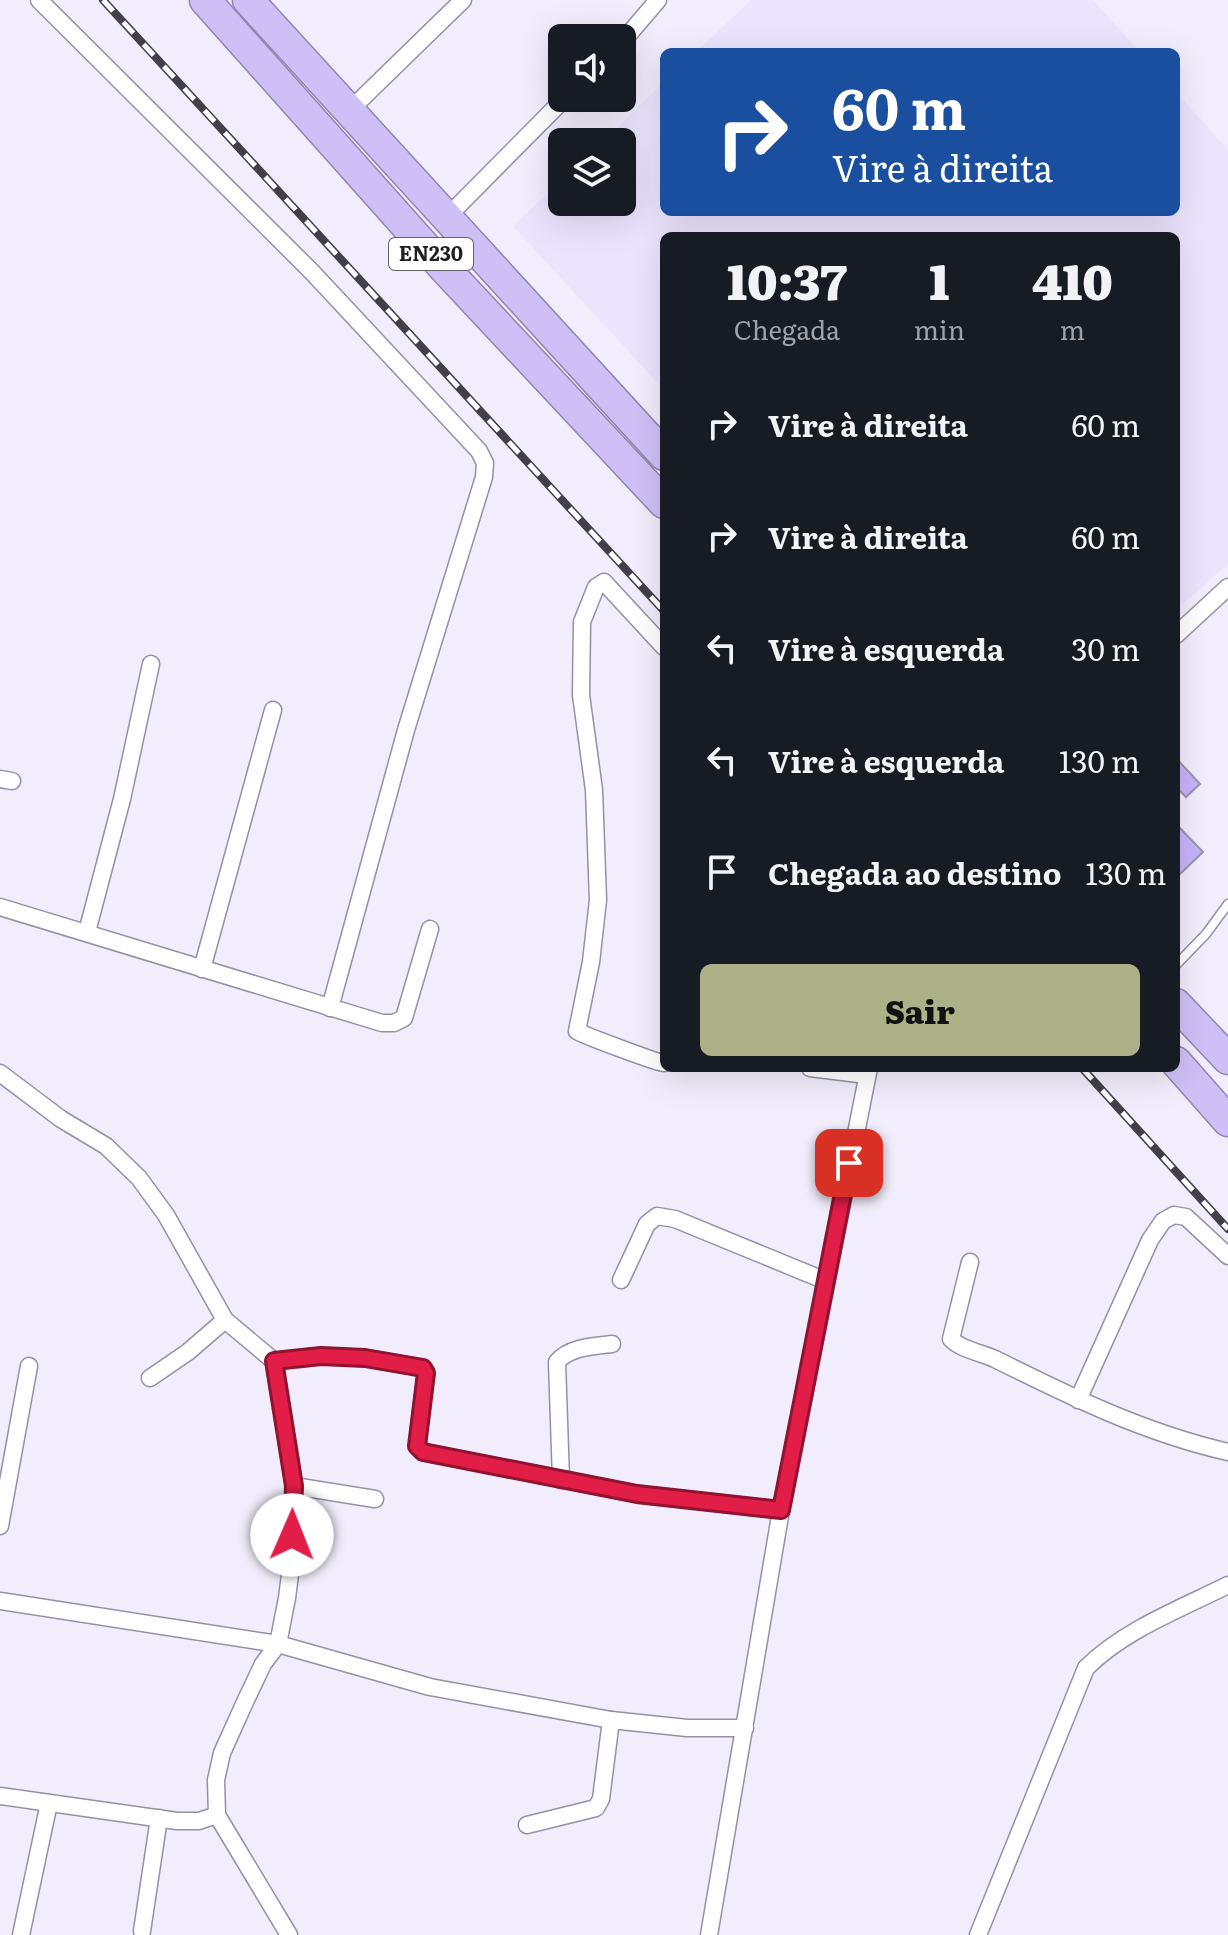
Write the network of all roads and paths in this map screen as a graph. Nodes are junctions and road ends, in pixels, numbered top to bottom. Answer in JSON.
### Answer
{"nodes":[{"id":1,"x":39,"y":0,"type":"edge"},
{"id":2,"x":205,"y":0,"type":"edge"},
{"id":3,"x":248,"y":0,"type":"edge"},
{"id":4,"x":463,"y":0,"type":"edge"},
{"id":5,"x":658,"y":0,"type":"edge"},
{"id":6,"x":636,"y":26,"type":"edge"},
{"id":7,"x":350,"y":110,"type":"junction"},
{"id":8,"x":551,"y":112,"type":"edge"},
{"id":9,"x":447,"y":217,"type":"junction"},
{"id":10,"x":660,"y":451,"type":"edge"},
{"id":11,"x":660,"y":499,"type":"edge"},
{"id":12,"x":1228,"y":587,"type":"edge"},
{"id":13,"x":1180,"y":631,"type":"edge"},
{"id":14,"x":660,"y":643,"type":"edge"},
{"id":15,"x":151,"y":664,"type":"dead end"},
{"id":16,"x":273,"y":710,"type":"dead end"},
{"id":17,"x":1228,"y":904,"type":"edge"},
{"id":18,"x":0,"y":907,"type":"edge"},
{"id":19,"x":430,"y":929,"type":"dead end"},
{"id":20,"x":87,"y":932,"type":"junction"},
{"id":21,"x":1180,"y":961,"type":"edge"},
{"id":22,"x":202,"y":969,"type":"junction"},
{"id":23,"x":330,"y":1008,"type":"junction"},
{"id":24,"x":1180,"y":1008,"type":"edge"},
{"id":25,"x":1228,"y":1059,"type":"edge"},
{"id":26,"x":660,"y":1063,"type":"edge"},
{"id":27,"x":1180,"y":1067,"type":"edge"},
{"id":28,"x":868,"y":1072,"type":"edge"},
{"id":29,"x":0,"y":1073,"type":"edge"},
{"id":30,"x":1228,"y":1121,"type":"edge"},
{"id":31,"x":1228,"y":1256,"type":"edge"},
{"id":32,"x":970,"y":1262,"type":"dead end"},
{"id":33,"x":621,"y":1280,"type":"dead end"},
{"id":34,"x":826,"y":1281,"type":"junction"},
{"id":35,"x":225,"y":1320,"type":"junction"},
{"id":36,"x":612,"y":1344,"type":"dead end"},
{"id":37,"x":274,"y":1361,"type":"junction"},
{"id":38,"x":29,"y":1366,"type":"dead end"},
{"id":39,"x":150,"y":1378,"type":"dead end"},
{"id":40,"x":1078,"y":1400,"type":"junction"},
{"id":41,"x":1228,"y":1452,"type":"edge"},
{"id":42,"x":561,"y":1480,"type":"junction"},
{"id":43,"x":294,"y":1486,"type":"junction"},
{"id":44,"x":375,"y":1499,"type":"dead end"},
{"id":45,"x":781,"y":1510,"type":"junction"},
{"id":46,"x":0,"y":1526,"type":"edge"},
{"id":47,"x":1228,"y":1585,"type":"edge"},
{"id":48,"x":0,"y":1601,"type":"edge"},
{"id":49,"x":278,"y":1644,"type":"junction"},
{"id":50,"x":611,"y":1720,"type":"junction"},
{"id":51,"x":745,"y":1728,"type":"junction"},
{"id":52,"x":0,"y":1796,"type":"edge"},
{"id":53,"x":49,"y":1803,"type":"junction"},
{"id":54,"x":217,"y":1815,"type":"junction"},
{"id":55,"x":159,"y":1818,"type":"junction"},
{"id":56,"x":527,"y":1825,"type":"dead end"},
{"id":57,"x":142,"y":1931,"type":"dead end"},
{"id":58,"x":21,"y":1935,"type":"edge"},
{"id":59,"x":289,"y":1935,"type":"edge"},
{"id":60,"x":709,"y":1935,"type":"edge"},
{"id":61,"x":978,"y":1935,"type":"edge"}],
"edges":[{"from":1,"to":23,"type":"street"},
{"from":2,"to":11,"type":"highway","number":"EN230"},
{"from":3,"to":7,"type":"highway","number":"EN230"},
{"from":4,"to":7,"type":"street"},
{"from":5,"to":6,"type":"street"},
{"from":7,"to":9,"type":"highway","number":"EN230"},
{"from":8,"to":9,"type":"street"},
{"from":9,"to":10,"type":"highway","number":"EN230"},
{"from":12,"to":13,"type":"street"},
{"from":14,"to":26,"type":"street"},
{"from":15,"to":20,"type":"street"},
{"from":16,"to":22,"type":"street"},
{"from":17,"to":21,"type":"lane"},
{"from":18,"to":20,"type":"street"},
{"from":19,"to":23,"type":"street"},
{"from":20,"to":22,"type":"street"},
{"from":22,"to":23,"type":"street"},
{"from":24,"to":25,"type":"highway"},
{"from":27,"to":30,"type":"highway"},
{"from":28,"to":34,"type":"street"},
{"from":29,"to":35,"type":"street"},
{"from":31,"to":40,"type":"street"},
{"from":32,"to":40,"type":"street"},
{"from":33,"to":34,"type":"street"},
{"from":34,"to":45,"type":"street"},
{"from":35,"to":37,"type":"street"},
{"from":35,"to":39,"type":"street"},
{"from":36,"to":42,"type":"street"},
{"from":37,"to":42,"type":"street"},
{"from":37,"to":43,"type":"street"},
{"from":38,"to":46,"type":"street"},
{"from":40,"to":41,"type":"street"},
{"from":42,"to":45,"type":"street"},
{"from":43,"to":44,"type":"street"},
{"from":43,"to":49,"type":"street"},
{"from":45,"to":51,"type":"street"},
{"from":47,"to":61,"type":"street"},
{"from":48,"to":49,"type":"street"},
{"from":49,"to":50,"type":"street"},
{"from":49,"to":54,"type":"street"},
{"from":50,"to":51,"type":"street"},
{"from":50,"to":56,"type":"street"},
{"from":51,"to":60,"type":"street"},
{"from":52,"to":53,"type":"street"},
{"from":53,"to":55,"type":"street"},
{"from":53,"to":58,"type":"street"},
{"from":54,"to":55,"type":"street"},
{"from":54,"to":59,"type":"street"},
{"from":55,"to":57,"type":"street"}]}
